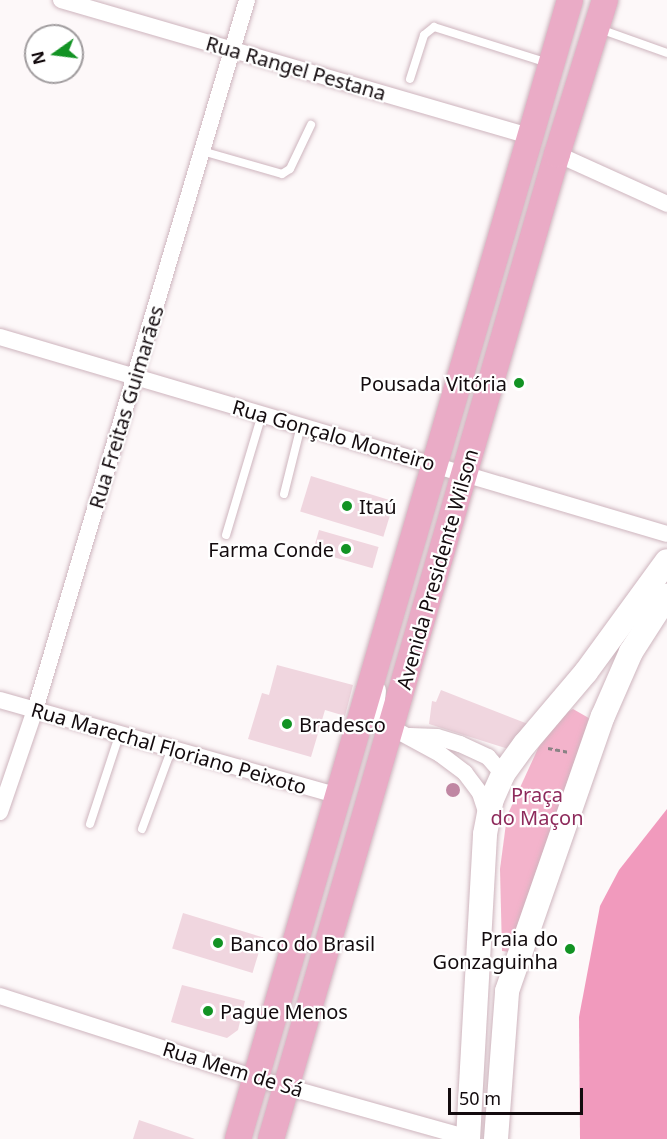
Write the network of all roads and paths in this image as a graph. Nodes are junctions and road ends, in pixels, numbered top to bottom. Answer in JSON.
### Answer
{"nodes":[{"id":1,"x":61,"y":0,"type":"edge"},
{"id":2,"x":247,"y":0,"type":"edge"},
{"id":3,"x":570,"y":0,"type":"edge"},
{"id":4,"x":576,"y":0,"type":"edge"},
{"id":5,"x":606,"y":0,"type":"edge"},
{"id":6,"x":598,"y":28,"type":"junction"},
{"id":7,"x":232,"y":50,"type":"junction"},
{"id":8,"x":667,"y":53,"type":"edge"},
{"id":9,"x":551,"y":64,"type":"junction"},
{"id":10,"x":410,"y":79,"type":"dead end"},
{"id":11,"x":310,"y":125,"type":"dead end"},
{"id":12,"x":530,"y":136,"type":"junction"},
{"id":13,"x":202,"y":151,"type":"junction"},
{"id":14,"x":557,"y":154,"type":"junction"},
{"id":15,"x":667,"y":204,"type":"edge"},
{"id":16,"x":0,"y":337,"type":"edge"},
{"id":17,"x":136,"y":378,"type":"junction"},
{"id":18,"x":262,"y":414,"type":"junction"},
{"id":19,"x":301,"y":426,"type":"junction"},
{"id":20,"x":437,"y":465,"type":"junction"},
{"id":21,"x":466,"y":472,"type":"junction"},
{"id":22,"x":284,"y":494,"type":"dead end"},
{"id":23,"x":667,"y":534,"type":"edge"},
{"id":24,"x":226,"y":535,"type":"dead end"},
{"id":25,"x":667,"y":561,"type":"edge"},
{"id":26,"x":402,"y":578,"type":"junction"},
{"id":27,"x":667,"y":596,"type":"edge"},
{"id":28,"x":0,"y":700,"type":"edge"},
{"id":29,"x":36,"y":710,"type":"junction"},
{"id":30,"x":121,"y":732,"type":"junction"},
{"id":31,"x":400,"y":733,"type":"junction"},
{"id":32,"x":525,"y":744,"type":"junction"},
{"id":33,"x":173,"y":746,"type":"junction"},
{"id":34,"x":588,"y":756,"type":"junction"},
{"id":35,"x":503,"y":774,"type":"junction"},
{"id":36,"x":339,"y":796,"type":"junction"},
{"id":37,"x":0,"y":813,"type":"edge"},
{"id":38,"x":488,"y":816,"type":"junction"},
{"id":39,"x":90,"y":824,"type":"dead end"},
{"id":40,"x":142,"y":829,"type":"dead end"},
{"id":41,"x":0,"y":996,"type":"edge"},
{"id":42,"x":255,"y":1078,"type":"junction"},
{"id":43,"x":286,"y":1086,"type":"junction"},
{"id":44,"x":238,"y":1139,"type":"edge"},
{"id":45,"x":272,"y":1139,"type":"edge"},
{"id":46,"x":469,"y":1139,"type":"edge"},
{"id":47,"x":496,"y":1139,"type":"edge"}],
"edges":[{"from":1,"to":7,"type":"street","name":"Rua Rangel Pestana"},
{"from":2,"to":7,"type":"street","name":"Rua Freitas Guimarães"},
{"from":3,"to":9,"type":"main road","name":"Avenida Presidente Wilson"},
{"from":4,"to":14,"type":"main road"},
{"from":5,"to":6,"type":"main road","name":"Avenida Presidente Wilson"},
{"from":6,"to":8,"type":"lane"},
{"from":6,"to":14,"type":"main road","name":"Avenida Presidente Wilson"},
{"from":7,"to":12,"type":"street","name":"Rua Rangel Pestana"},
{"from":7,"to":13,"type":"street","name":"Rua Freitas Guimarães"},
{"from":9,"to":10,"type":"lane"},
{"from":9,"to":12,"type":"main road","name":"Avenida Presidente Wilson"},
{"from":11,"to":13,"type":"lane"},
{"from":12,"to":20,"type":"main road","name":"Avenida Presidente Wilson"},
{"from":13,"to":17,"type":"street","name":"Rua Freitas Guimarães"},
{"from":14,"to":15,"type":"street"},
{"from":14,"to":21,"type":"main road","name":"Avenida Presidente Wilson"},
{"from":16,"to":17,"type":"street","name":"Rua Gonçalo Monteiro"},
{"from":17,"to":18,"type":"street","name":"Rua Gonçalo Monteiro"},
{"from":17,"to":29,"type":"street","name":"Rua Freitas Guimarães"},
{"from":18,"to":19,"type":"street","name":"Rua Gonçalo Monteiro"},
{"from":18,"to":24,"type":"lane"},
{"from":19,"to":20,"type":"street","name":"Rua Gonçalo Monteiro"},
{"from":19,"to":22,"type":"lane"},
{"from":20,"to":21,"type":"street","name":"Rua Gonçalo Monteiro"},
{"from":20,"to":26,"type":"main road","name":"Avenida Presidente Wilson"},
{"from":21,"to":23,"type":"street","name":"Rua Gonçalo Monteiro"},
{"from":21,"to":31,"type":"main road","name":"Avenida Presidente Wilson"},
{"from":25,"to":32,"type":"main road"},
{"from":26,"to":31,"type":"street"},
{"from":26,"to":36,"type":"main road","name":"Avenida Presidente Wilson"},
{"from":27,"to":34,"type":"main road"},
{"from":28,"to":29,"type":"street","name":"Rua Marechal Floriano Peixoto"},
{"from":29,"to":30,"type":"street","name":"Rua Marechal Floriano Peixoto"},
{"from":29,"to":37,"type":"street","name":"Rua Freitas Guimarães"},
{"from":30,"to":33,"type":"street","name":"Rua Marechal Floriano Peixoto"},
{"from":30,"to":39,"type":"lane"},
{"from":31,"to":35,"type":"street"},
{"from":31,"to":38,"type":"street"},
{"from":31,"to":43,"type":"main road","name":"Avenida Presidente Wilson"},
{"from":32,"to":34,"type":"path"},
{"from":32,"to":35,"type":"main road"},
{"from":33,"to":36,"type":"street","name":"Rua Marechal Floriano Peixoto"},
{"from":33,"to":40,"type":"lane"},
{"from":34,"to":47,"type":"main road"},
{"from":35,"to":38,"type":"main road"},
{"from":36,"to":42,"type":"main road","name":"Avenida Presidente Wilson"},
{"from":38,"to":46,"type":"main road"},
{"from":41,"to":42,"type":"street","name":"Rua Mem de Sá"},
{"from":42,"to":43,"type":"street","name":"Rua Mem de Sá"},
{"from":42,"to":44,"type":"main road","name":"Avenida Presidente Wilson"},
{"from":43,"to":45,"type":"main road","name":"Avenida Presidente Wilson"},
{"from":43,"to":46,"type":"street","name":"Rua Mem de Sá"}]}
